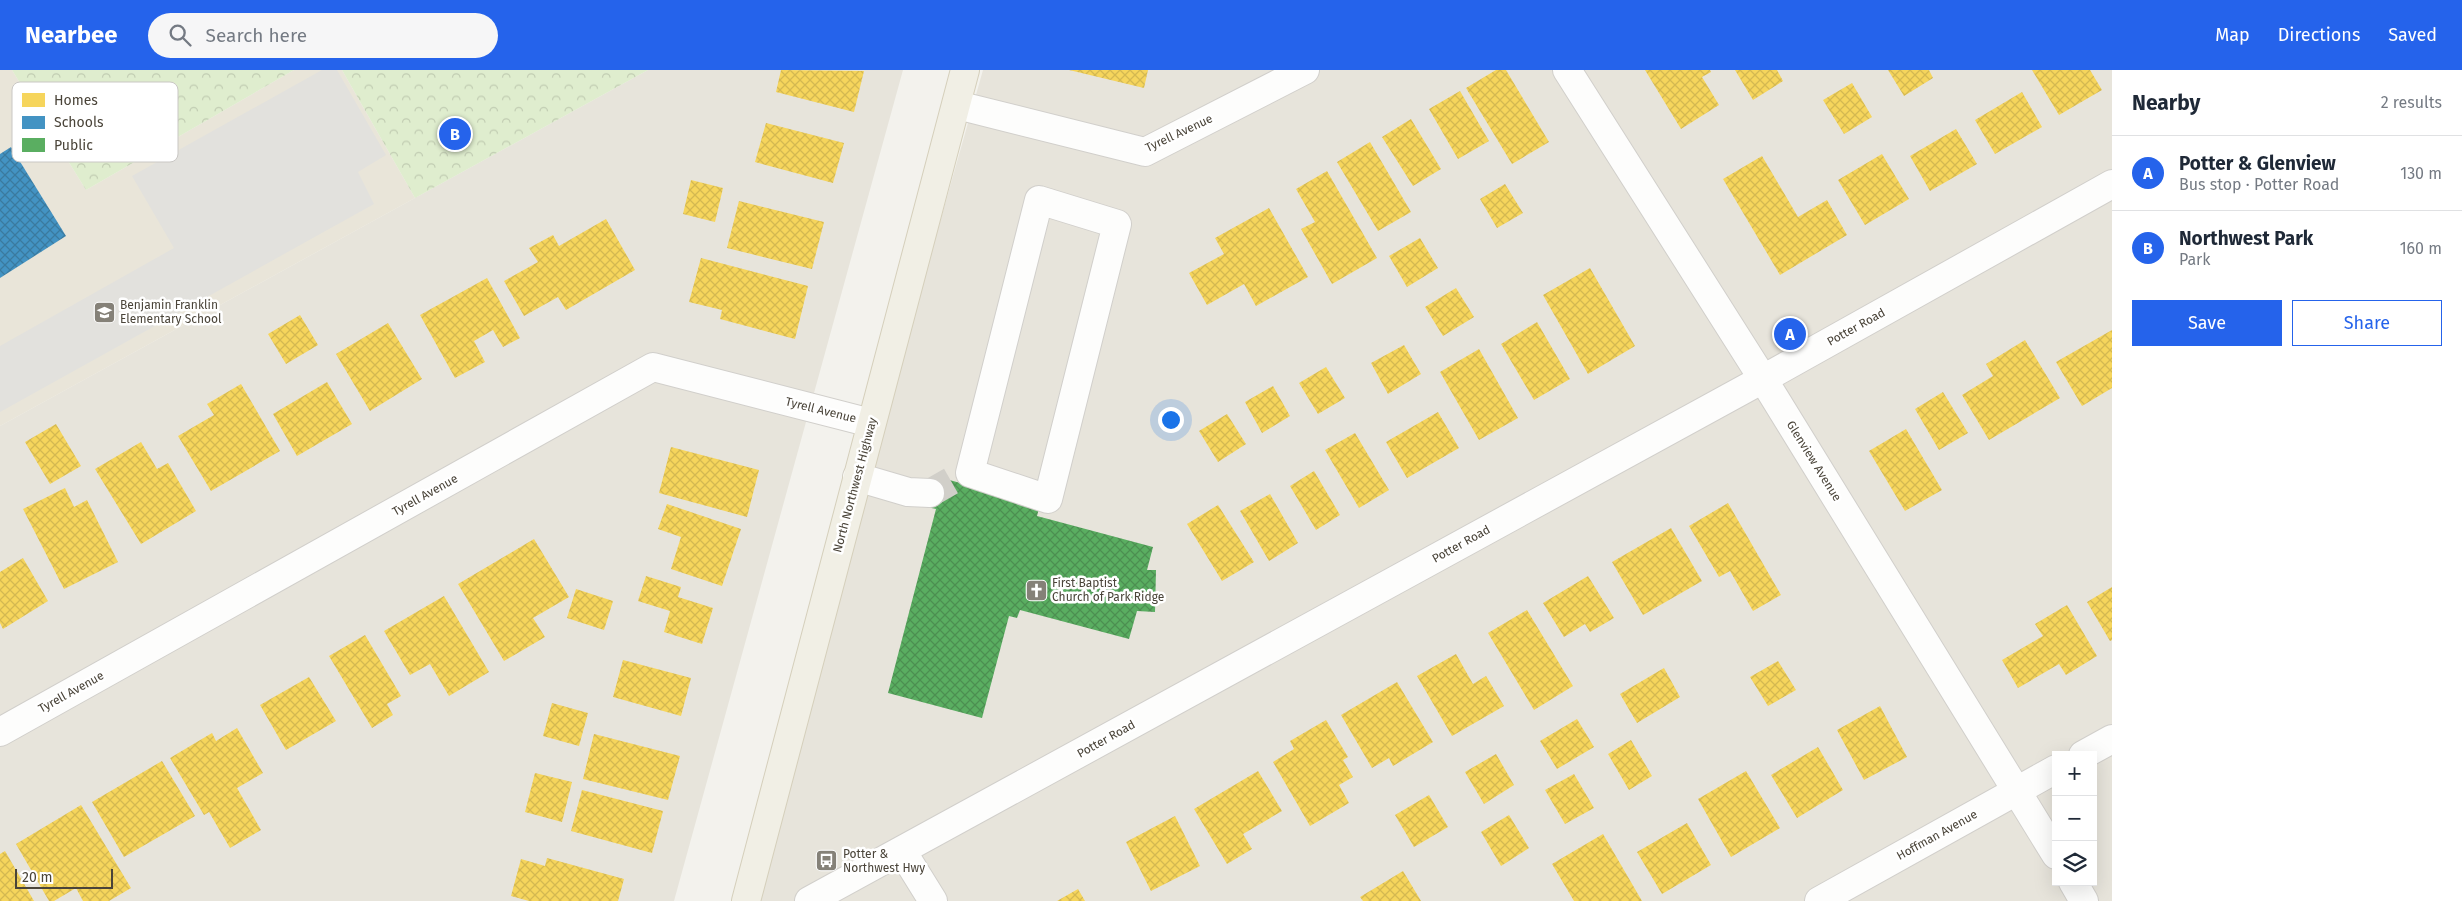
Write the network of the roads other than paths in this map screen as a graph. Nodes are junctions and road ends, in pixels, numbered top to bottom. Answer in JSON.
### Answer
{"nodes":[{"id":1,"x":964,"y":70,"type":"edge"},
{"id":2,"x":1306,"y":70,"type":"edge"},
{"id":3,"x":1567,"y":70,"type":"edge"},
{"id":4,"x":957,"y":105,"type":"junction"},
{"id":5,"x":2112,"y":184,"type":"edge"},
{"id":6,"x":1763,"y":379,"type":"junction"},
{"id":7,"x":871,"y":423,"type":"junction"},
{"id":8,"x":857,"y":478,"type":"junction"},
{"id":9,"x":950,"y":482,"type":"junction"},
{"id":10,"x":0,"y":732,"type":"edge"},
{"id":11,"x":2112,"y":740,"type":"edge"},
{"id":12,"x":2091,"y":751,"type":"edge"},
{"id":13,"x":2052,"y":772,"type":"edge"},
{"id":14,"x":2016,"y":791,"type":"junction"},
{"id":15,"x":2052,"y":849,"type":"edge"},
{"id":16,"x":902,"y":851,"type":"junction"},
{"id":17,"x":2075,"y":886,"type":"edge"},
{"id":18,"x":746,"y":901,"type":"edge"},
{"id":19,"x":809,"y":901,"type":"edge"},
{"id":20,"x":934,"y":901,"type":"edge"},
{"id":21,"x":1819,"y":901,"type":"edge"},
{"id":22,"x":2084,"y":901,"type":"edge"}],
"edges":[{"from":1,"to":4,"type":"main road","name":"North Northwest Highway"},
{"from":2,"to":4,"type":"street","name":"Tyrell Avenue"},
{"from":3,"to":6,"type":"street","name":"Glenview Avenue"},
{"from":4,"to":7,"type":"main road","name":"North Northwest Highway"},
{"from":5,"to":6,"type":"street","name":"Potter Road"},
{"from":6,"to":14,"type":"street","name":"Glenview Avenue"},
{"from":6,"to":16,"type":"street","name":"Potter Road"},
{"from":7,"to":8,"type":"main road","name":"North Northwest Highway"},
{"from":7,"to":10,"type":"street","name":"Tyrell Avenue"},
{"from":8,"to":9,"type":"street"},
{"from":8,"to":18,"type":"main road","name":"North Northwest Highway"},
{"from":9,"to":9,"type":"street"},
{"from":11,"to":12,"type":"street"},
{"from":13,"to":14,"type":"street","name":"Hoffman Avenue"},
{"from":14,"to":15,"type":"street","name":"Glenview Avenue"},
{"from":14,"to":21,"type":"street","name":"Hoffman Avenue"},
{"from":16,"to":19,"type":"street","name":"Potter Road"},
{"from":16,"to":20,"type":"street"},
{"from":17,"to":22,"type":"street"}]}
